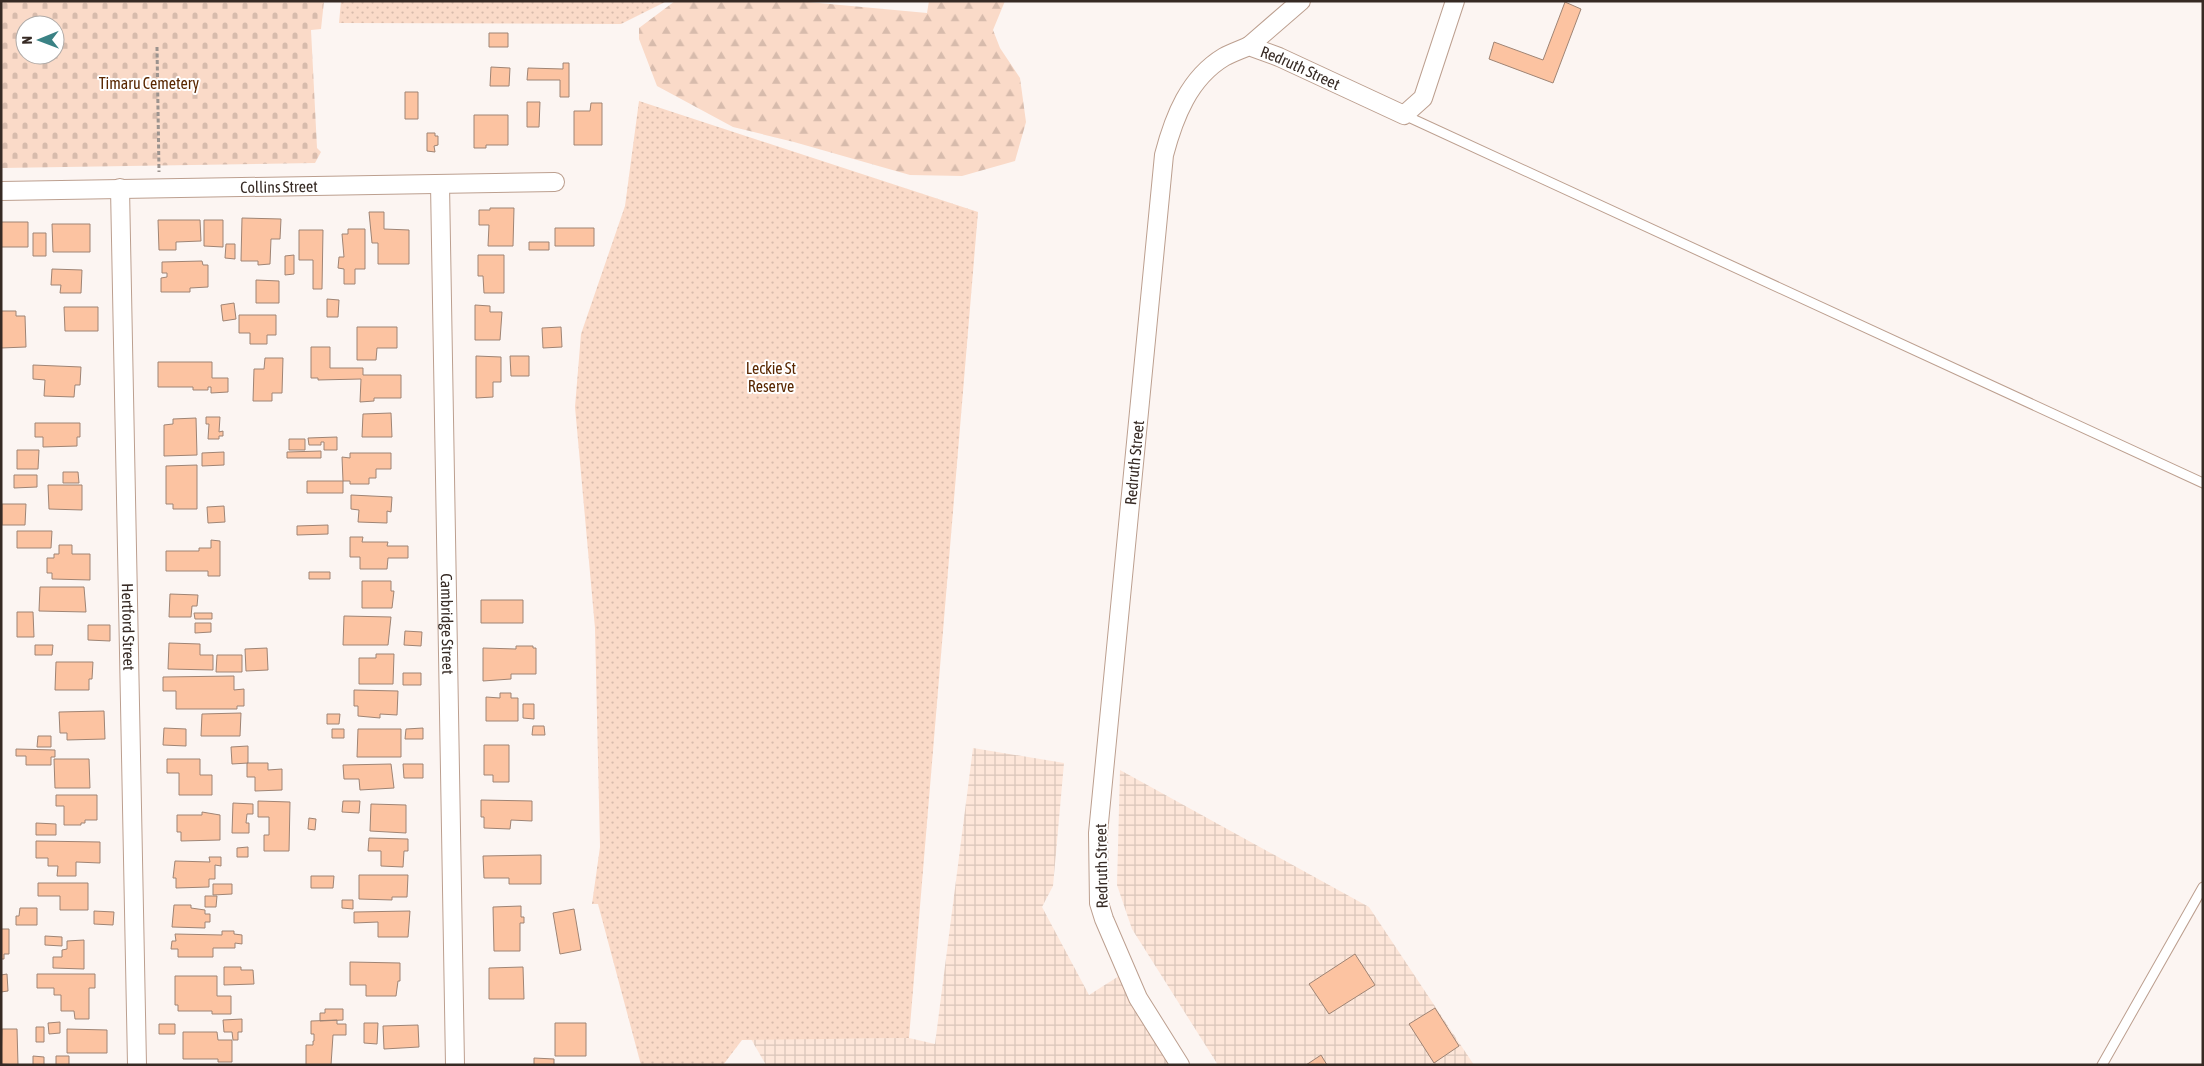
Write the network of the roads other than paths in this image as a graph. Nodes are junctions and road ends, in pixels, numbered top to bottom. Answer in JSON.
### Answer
{"nodes":[{"id":1,"x":1301,"y":1,"type":"edge"},
{"id":2,"x":1455,"y":1,"type":"edge"},
{"id":3,"x":1249,"y":46,"type":"junction"},
{"id":4,"x":1404,"y":115,"type":"junction"},
{"id":5,"x":555,"y":182,"type":"dead end"},
{"id":6,"x":440,"y":184,"type":"junction"},
{"id":7,"x":120,"y":188,"type":"junction"},
{"id":8,"x":1,"y":191,"type":"edge"},
{"id":9,"x":2203,"y":483,"type":"edge"},
{"id":10,"x":2203,"y":887,"type":"edge"},
{"id":11,"x":137,"y":1065,"type":"edge"},
{"id":12,"x":455,"y":1065,"type":"edge"},
{"id":13,"x":1180,"y":1065,"type":"edge"},
{"id":14,"x":2102,"y":1065,"type":"edge"}],
"edges":[{"from":1,"to":3,"type":"street"},
{"from":2,"to":4,"type":"street"},
{"from":3,"to":4,"type":"street","name":"Redruth Street"},
{"from":3,"to":13,"type":"street","name":"Redruth Street"},
{"from":4,"to":9,"type":"lane"},
{"from":5,"to":6,"type":"street","name":"Collins Street"},
{"from":6,"to":7,"type":"street","name":"Collins Street"},
{"from":6,"to":12,"type":"street","name":"Cambridge Street"},
{"from":7,"to":8,"type":"street","name":"Collins Street"},
{"from":7,"to":11,"type":"street","name":"Hertford Street"},
{"from":10,"to":14,"type":"lane"}]}
